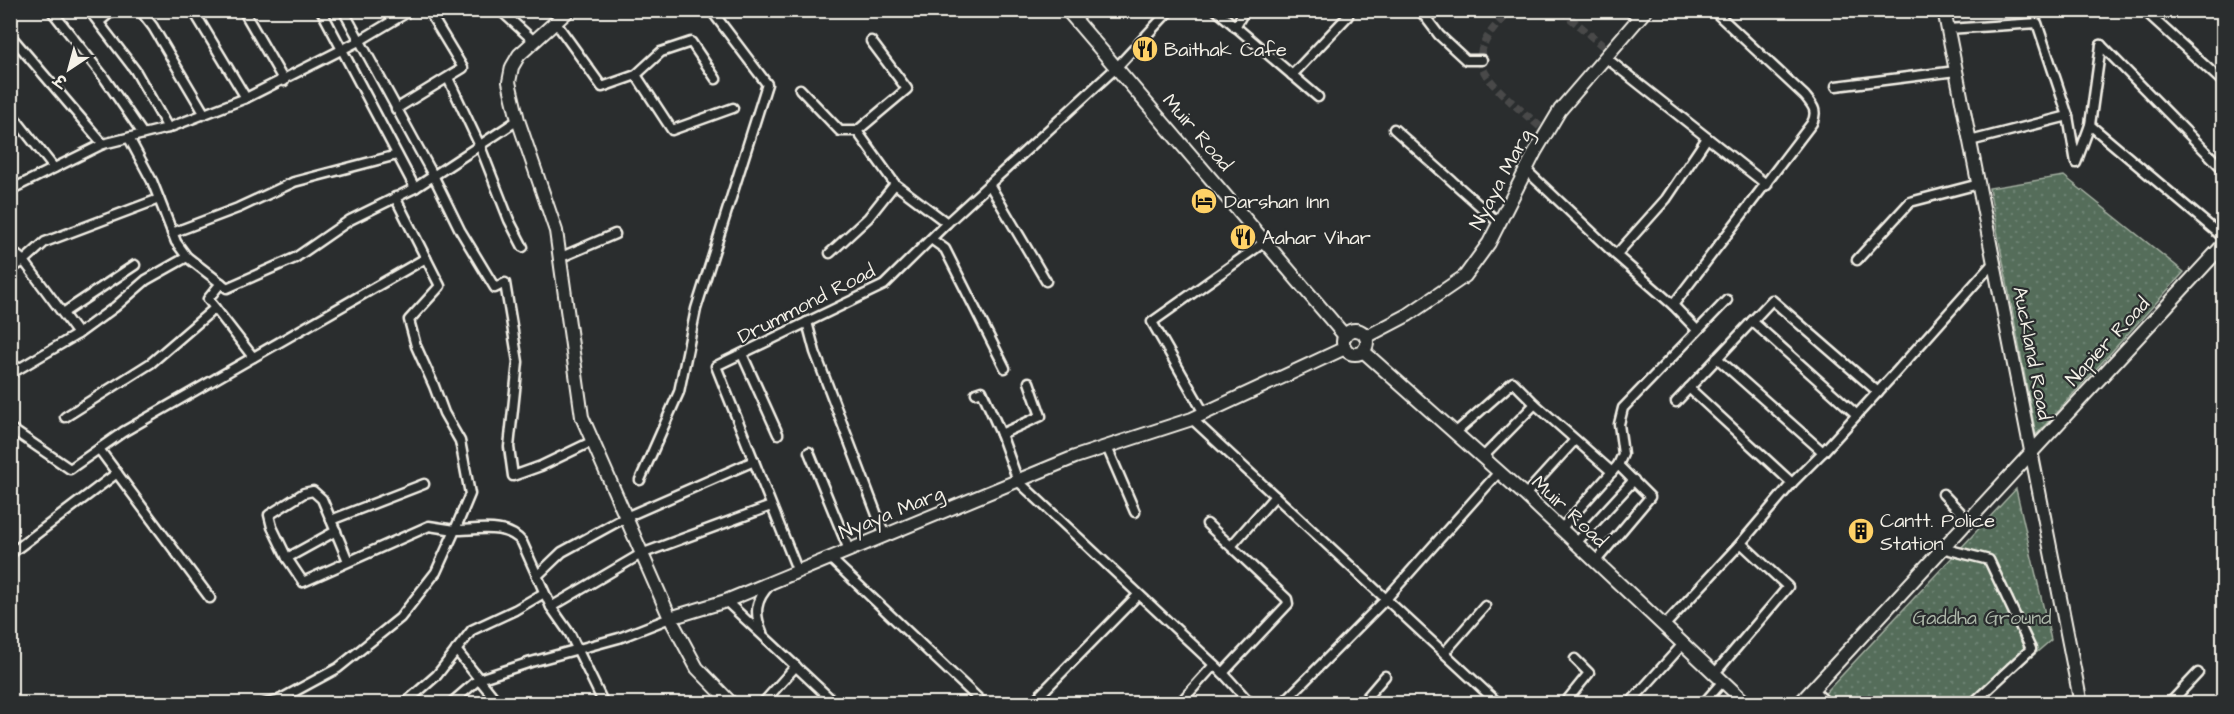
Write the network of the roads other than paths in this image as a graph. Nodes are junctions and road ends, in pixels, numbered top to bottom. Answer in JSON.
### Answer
{"nodes":[{"id":1,"x":51,"y":10,"type":"edge"},
{"id":2,"x":89,"y":10,"type":"edge"},
{"id":3,"x":113,"y":10,"type":"edge"},
{"id":4,"x":140,"y":10,"type":"edge"},
{"id":5,"x":194,"y":10,"type":"edge"},
{"id":6,"x":243,"y":10,"type":"edge"},
{"id":7,"x":321,"y":10,"type":"edge"},
{"id":8,"x":343,"y":10,"type":"edge"},
{"id":9,"x":411,"y":10,"type":"edge"},
{"id":10,"x":428,"y":10,"type":"edge"},
{"id":11,"x":500,"y":10,"type":"edge"},
{"id":12,"x":569,"y":10,"type":"edge"},
{"id":13,"x":711,"y":10,"type":"edge"},
{"id":14,"x":1067,"y":10,"type":"edge"},
{"id":15,"x":1170,"y":10,"type":"edge"},
{"id":16,"x":1216,"y":10,"type":"edge"},
{"id":17,"x":1245,"y":10,"type":"edge"},
{"id":18,"x":1420,"y":10,"type":"edge"},
{"id":19,"x":1713,"y":10,"type":"edge"},
{"id":20,"x":1944,"y":10,"type":"edge"},
{"id":21,"x":2147,"y":10,"type":"edge"},
{"id":22,"x":1638,"y":13,"type":"edge"},
{"id":23,"x":1348,"y":16,"type":"dead end"},
{"id":24,"x":99,"y":22,"type":"junction"},
{"id":25,"x":556,"y":23,"type":"junction"},
{"id":26,"x":1235,"y":27,"type":"junction"},
{"id":27,"x":1948,"y":29,"type":"junction"},
{"id":28,"x":10,"y":35,"type":"edge"},
{"id":29,"x":359,"y":41,"type":"junction"},
{"id":30,"x":871,"y":41,"type":"dead end"},
{"id":31,"x":534,"y":42,"type":"junction"},
{"id":32,"x":341,"y":49,"type":"junction"},
{"id":33,"x":1605,"y":57,"type":"junction"},
{"id":34,"x":1482,"y":60,"type":"dead end"},
{"id":35,"x":1117,"y":67,"type":"junction"},
{"id":36,"x":1956,"y":71,"type":"junction"},
{"id":37,"x":636,"y":75,"type":"junction"},
{"id":38,"x":1292,"y":75,"type":"junction"},
{"id":39,"x":447,"y":78,"type":"junction"},
{"id":40,"x":716,"y":79,"type":"dead end"},
{"id":41,"x":284,"y":81,"type":"junction"},
{"id":42,"x":2223,"y":83,"type":"edge"},
{"id":43,"x":1836,"y":86,"type":"dead end"},
{"id":44,"x":800,"y":88,"type":"dead end"},
{"id":45,"x":1318,"y":97,"type":"dead end"},
{"id":46,"x":246,"y":98,"type":"junction"},
{"id":47,"x":733,"y":108,"type":"dead end"},
{"id":48,"x":396,"y":109,"type":"junction"},
{"id":49,"x":10,"y":112,"type":"edge"},
{"id":50,"x":204,"y":113,"type":"junction"},
{"id":51,"x":2068,"y":116,"type":"junction"},
{"id":52,"x":518,"y":120,"type":"junction"},
{"id":53,"x":2090,"y":125,"type":"junction"},
{"id":54,"x":168,"y":128,"type":"junction"},
{"id":55,"x":1394,"y":129,"type":"dead end"},
{"id":56,"x":857,"y":131,"type":"junction"},
{"id":57,"x":143,"y":134,"type":"junction"},
{"id":58,"x":129,"y":138,"type":"junction"},
{"id":59,"x":1707,"y":138,"type":"junction"},
{"id":60,"x":1970,"y":141,"type":"junction"},
{"id":61,"x":102,"y":144,"type":"junction"},
{"id":62,"x":480,"y":146,"type":"junction"},
{"id":63,"x":397,"y":155,"type":"junction"},
{"id":64,"x":54,"y":168,"type":"junction"},
{"id":65,"x":1526,"y":170,"type":"junction"},
{"id":66,"x":2223,"y":170,"type":"edge"},
{"id":67,"x":433,"y":175,"type":"junction"},
{"id":68,"x":895,"y":184,"type":"junction"},
{"id":69,"x":989,"y":184,"type":"junction"},
{"id":70,"x":1979,"y":184,"type":"junction"},
{"id":71,"x":12,"y":185,"type":"edge"},
{"id":72,"x":1767,"y":185,"type":"junction"},
{"id":73,"x":415,"y":188,"type":"junction"},
{"id":74,"x":395,"y":197,"type":"junction"},
{"id":75,"x":159,"y":200,"type":"junction"},
{"id":76,"x":947,"y":223,"type":"junction"},
{"id":77,"x":1499,"y":223,"type":"junction"},
{"id":78,"x":172,"y":233,"type":"junction"},
{"id":79,"x":615,"y":234,"type":"dead end"},
{"id":80,"x":2223,"y":238,"type":"edge"},
{"id":81,"x":931,"y":239,"type":"junction"},
{"id":82,"x":1266,"y":241,"type":"junction"},
{"id":83,"x":2223,"y":244,"type":"edge"},
{"id":84,"x":523,"y":247,"type":"dead end"},
{"id":85,"x":10,"y":250,"type":"edge"},
{"id":86,"x":830,"y":253,"type":"dead end"},
{"id":87,"x":1616,"y":255,"type":"junction"},
{"id":88,"x":188,"y":257,"type":"junction"},
{"id":89,"x":426,"y":258,"type":"junction"},
{"id":90,"x":559,"y":258,"type":"junction"},
{"id":91,"x":1857,"y":260,"type":"dead end"},
{"id":92,"x":24,"y":261,"type":"junction"},
{"id":93,"x":1995,"y":261,"type":"junction"},
{"id":94,"x":135,"y":265,"type":"dead end"},
{"id":95,"x":10,"y":269,"type":"edge"},
{"id":96,"x":1046,"y":281,"type":"dead end"},
{"id":97,"x":221,"y":283,"type":"junction"},
{"id":98,"x":1727,"y":300,"type":"dead end"},
{"id":99,"x":1673,"y":305,"type":"junction"},
{"id":100,"x":215,"y":308,"type":"junction"},
{"id":101,"x":63,"y":313,"type":"junction"},
{"id":102,"x":1752,"y":321,"type":"junction"},
{"id":103,"x":807,"y":322,"type":"junction"},
{"id":104,"x":1697,"y":330,"type":"junction"},
{"id":105,"x":78,"y":334,"type":"junction"},
{"id":106,"x":1366,"y":337,"type":"junction"},
{"id":107,"x":1345,"y":342,"type":"junction"},
{"id":108,"x":1363,"y":351,"type":"junction"},
{"id":109,"x":742,"y":354,"type":"junction"},
{"id":110,"x":253,"y":357,"type":"junction"},
{"id":111,"x":1717,"y":358,"type":"junction"},
{"id":112,"x":1005,"y":368,"type":"dead end"},
{"id":113,"x":10,"y":374,"type":"edge"},
{"id":114,"x":1029,"y":382,"type":"dead end"},
{"id":115,"x":1689,"y":388,"type":"junction"},
{"id":116,"x":1878,"y":392,"type":"junction"},
{"id":117,"x":976,"y":393,"type":"dead end"},
{"id":118,"x":1676,"y":402,"type":"dead end"},
{"id":119,"x":1535,"y":404,"type":"junction"},
{"id":120,"x":1857,"y":415,"type":"junction"},
{"id":121,"x":1198,"y":416,"type":"junction"},
{"id":122,"x":65,"y":417,"type":"dead end"},
{"id":123,"x":11,"y":429,"type":"edge"},
{"id":124,"x":1455,"y":433,"type":"junction"},
{"id":125,"x":778,"y":434,"type":"dead end"},
{"id":126,"x":1001,"y":434,"type":"junction"},
{"id":127,"x":1575,"y":440,"type":"junction"},
{"id":128,"x":593,"y":441,"type":"junction"},
{"id":129,"x":1107,"y":447,"type":"junction"},
{"id":130,"x":99,"y":449,"type":"junction"},
{"id":131,"x":2033,"y":450,"type":"junction"},
{"id":132,"x":808,"y":452,"type":"dead end"},
{"id":133,"x":1824,"y":452,"type":"junction"},
{"id":134,"x":1483,"y":457,"type":"junction"},
{"id":135,"x":754,"y":461,"type":"junction"},
{"id":136,"x":1615,"y":469,"type":"junction"},
{"id":137,"x":1499,"y":472,"type":"junction"},
{"id":138,"x":117,"y":473,"type":"junction"},
{"id":139,"x":640,"y":480,"type":"dead end"},
{"id":140,"x":1634,"y":480,"type":"junction"},
{"id":141,"x":1018,"y":481,"type":"junction"},
{"id":142,"x":1792,"y":483,"type":"junction"},
{"id":143,"x":424,"y":484,"type":"dead end"},
{"id":144,"x":1943,"y":494,"type":"dead end"},
{"id":145,"x":1525,"y":495,"type":"junction"},
{"id":146,"x":1275,"y":496,"type":"junction"},
{"id":147,"x":771,"y":506,"type":"junction"},
{"id":148,"x":1135,"y":512,"type":"dead end"},
{"id":149,"x":626,"y":517,"type":"junction"},
{"id":150,"x":332,"y":520,"type":"junction"},
{"id":151,"x":1968,"y":520,"type":"junction"},
{"id":152,"x":1207,"y":524,"type":"dead end"},
{"id":153,"x":1561,"y":529,"type":"junction"},
{"id":154,"x":455,"y":530,"type":"junction"},
{"id":155,"x":336,"y":531,"type":"junction"},
{"id":156,"x":885,"y":536,"type":"junction"},
{"id":157,"x":1576,"y":543,"type":"junction"},
{"id":158,"x":1741,"y":543,"type":"junction"},
{"id":159,"x":1232,"y":545,"type":"junction"},
{"id":160,"x":1942,"y":548,"type":"junction"},
{"id":161,"x":849,"y":550,"type":"junction"},
{"id":162,"x":10,"y":554,"type":"edge"},
{"id":163,"x":641,"y":554,"type":"junction"},
{"id":164,"x":287,"y":558,"type":"junction"},
{"id":165,"x":830,"y":558,"type":"junction"},
{"id":166,"x":348,"y":561,"type":"junction"},
{"id":167,"x":1596,"y":561,"type":"junction"},
{"id":168,"x":798,"y":572,"type":"junction"},
{"id":169,"x":537,"y":576,"type":"junction"},
{"id":170,"x":772,"y":582,"type":"junction"},
{"id":171,"x":544,"y":593,"type":"junction"},
{"id":172,"x":1138,"y":595,"type":"junction"},
{"id":173,"x":210,"y":598,"type":"dead end"},
{"id":174,"x":1386,"y":599,"type":"junction"},
{"id":175,"x":726,"y":601,"type":"junction"},
{"id":176,"x":1485,"y":606,"type":"dead end"},
{"id":177,"x":551,"y":607,"type":"junction"},
{"id":178,"x":670,"y":618,"type":"junction"},
{"id":179,"x":1665,"y":625,"type":"junction"},
{"id":180,"x":763,"y":636,"type":"junction"},
{"id":181,"x":1684,"y":643,"type":"junction"},
{"id":182,"x":456,"y":650,"type":"junction"},
{"id":183,"x":577,"y":650,"type":"junction"},
{"id":184,"x":1444,"y":653,"type":"junction"},
{"id":185,"x":1575,"y":659,"type":"dead end"},
{"id":186,"x":1214,"y":665,"type":"junction"},
{"id":187,"x":796,"y":666,"type":"junction"},
{"id":188,"x":1223,"y":673,"type":"junction"},
{"id":189,"x":2198,"y":673,"type":"dead end"},
{"id":190,"x":1385,"y":676,"type":"dead end"},
{"id":191,"x":1719,"y":677,"type":"junction"},
{"id":192,"x":479,"y":679,"type":"junction"},
{"id":193,"x":1812,"y":689,"type":"junction"},
{"id":194,"x":1498,"y":703,"type":"edge"},
{"id":195,"x":264,"y":704,"type":"edge"},
{"id":196,"x":404,"y":704,"type":"edge"},
{"id":197,"x":450,"y":704,"type":"edge"},
{"id":198,"x":499,"y":704,"type":"edge"},
{"id":199,"x":604,"y":704,"type":"edge"},
{"id":200,"x":732,"y":704,"type":"edge"},
{"id":201,"x":762,"y":704,"type":"edge"},
{"id":202,"x":836,"y":704,"type":"edge"},
{"id":203,"x":984,"y":704,"type":"edge"},
{"id":204,"x":1030,"y":704,"type":"edge"},
{"id":205,"x":1179,"y":704,"type":"edge"},
{"id":206,"x":1251,"y":704,"type":"edge"},
{"id":207,"x":1282,"y":704,"type":"edge"},
{"id":208,"x":1360,"y":704,"type":"edge"},
{"id":209,"x":1564,"y":704,"type":"edge"},
{"id":210,"x":1629,"y":704,"type":"edge"},
{"id":211,"x":1703,"y":704,"type":"edge"},
{"id":212,"x":1747,"y":704,"type":"edge"},
{"id":213,"x":1799,"y":704,"type":"edge"},
{"id":214,"x":1828,"y":704,"type":"edge"},
{"id":215,"x":1972,"y":704,"type":"edge"},
{"id":216,"x":2081,"y":704,"type":"edge"},
{"id":217,"x":2169,"y":704,"type":"edge"}],
"edges":[{"from":1,"to":57,"type":"street"},
{"from":2,"to":24,"type":"street"},
{"from":3,"to":24,"type":"street"},
{"from":4,"to":50,"type":"street"},
{"from":5,"to":46,"type":"street"},
{"from":6,"to":41,"type":"street"},
{"from":7,"to":32,"type":"street"},
{"from":8,"to":29,"type":"street"},
{"from":9,"to":29,"type":"street"},
{"from":10,"to":39,"type":"street"},
{"from":11,"to":31,"type":"street"},
{"from":12,"to":25,"type":"street"},
{"from":13,"to":139,"type":"street"},
{"from":14,"to":35,"type":"street","name":"Muir Road"},
{"from":15,"to":35,"type":"street","name":"Drummond Road"},
{"from":16,"to":26,"type":"street"},
{"from":17,"to":26,"type":"street"},
{"from":18,"to":34,"type":"street"},
{"from":19,"to":72,"type":"street"},
{"from":20,"to":27,"type":"street","name":"Auckland Road"},
{"from":21,"to":42,"type":"street"},
{"from":22,"to":33,"type":"street","name":"Nyaya Marg"},
{"from":23,"to":38,"type":"street"},
{"from":24,"to":54,"type":"street"},
{"from":25,"to":31,"type":"street"},
{"from":25,"to":37,"type":"street"},
{"from":26,"to":38,"type":"street"},
{"from":27,"to":36,"type":"street","name":"Auckland Road"},
{"from":27,"to":51,"type":"street"},
{"from":28,"to":61,"type":"street"},
{"from":29,"to":32,"type":"street"},
{"from":29,"to":48,"type":"street"},
{"from":30,"to":56,"type":"street"},
{"from":31,"to":52,"type":"street"},
{"from":32,"to":41,"type":"street"},
{"from":32,"to":63,"type":"street"},
{"from":33,"to":59,"type":"street"},
{"from":33,"to":65,"type":"street","name":"Nyaya Marg"},
{"from":35,"to":69,"type":"street","name":"Drummond Road"},
{"from":35,"to":82,"type":"street","name":"Muir Road"},
{"from":36,"to":43,"type":"street"},
{"from":36,"to":60,"type":"street","name":"Auckland Road"},
{"from":37,"to":40,"type":"street"},
{"from":37,"to":47,"type":"street"},
{"from":38,"to":45,"type":"street"},
{"from":39,"to":48,"type":"street"},
{"from":39,"to":62,"type":"street"},
{"from":41,"to":46,"type":"street"},
{"from":44,"to":56,"type":"street"},
{"from":46,"to":50,"type":"street"},
{"from":48,"to":67,"type":"street"},
{"from":49,"to":64,"type":"street"},
{"from":50,"to":54,"type":"street"},
{"from":51,"to":53,"type":"street"},
{"from":51,"to":60,"type":"street"},
{"from":52,"to":62,"type":"street"},
{"from":52,"to":90,"type":"street"},
{"from":53,"to":66,"type":"street"},
{"from":53,"to":80,"type":"street"},
{"from":54,"to":57,"type":"street"},
{"from":55,"to":77,"type":"street"},
{"from":56,"to":68,"type":"street"},
{"from":57,"to":58,"type":"street"},
{"from":58,"to":61,"type":"street"},
{"from":58,"to":75,"type":"street"},
{"from":59,"to":72,"type":"street"},
{"from":59,"to":87,"type":"street"},
{"from":60,"to":70,"type":"street","name":"Auckland Road"},
{"from":61,"to":64,"type":"street"},
{"from":62,"to":67,"type":"street"},
{"from":62,"to":84,"type":"street"},
{"from":63,"to":73,"type":"street"},
{"from":63,"to":78,"type":"street"},
{"from":64,"to":71,"type":"street"},
{"from":65,"to":77,"type":"street","name":"Nyaya Marg"},
{"from":65,"to":87,"type":"street"},
{"from":67,"to":73,"type":"street"},
{"from":67,"to":128,"type":"street"},
{"from":68,"to":76,"type":"street"},
{"from":68,"to":86,"type":"street"},
{"from":69,"to":76,"type":"street","name":"Drummond Road"},
{"from":69,"to":96,"type":"street"},
{"from":70,"to":91,"type":"street"},
{"from":70,"to":93,"type":"street","name":"Auckland Road"},
{"from":72,"to":99,"type":"street"},
{"from":73,"to":74,"type":"street"},
{"from":74,"to":89,"type":"street"},
{"from":74,"to":97,"type":"street"},
{"from":75,"to":78,"type":"street"},
{"from":75,"to":92,"type":"street"},
{"from":76,"to":81,"type":"street","name":"Drummond Road"},
{"from":77,"to":106,"type":"street","name":"Nyaya Marg"},
{"from":78,"to":88,"type":"street"},
{"from":79,"to":90,"type":"street"},
{"from":81,"to":103,"type":"street","name":"Drummond Road"},
{"from":81,"to":112,"type":"street"},
{"from":82,"to":107,"type":"street","name":"Muir Road"},
{"from":82,"to":121,"type":"street"},
{"from":83,"to":131,"type":"street","name":"Napier Road"},
{"from":85,"to":92,"type":"street"},
{"from":87,"to":99,"type":"street"},
{"from":88,"to":97,"type":"street"},
{"from":88,"to":105,"type":"street"},
{"from":89,"to":110,"type":"street"},
{"from":89,"to":154,"type":"street"},
{"from":90,"to":128,"type":"street"},
{"from":92,"to":95,"type":"street"},
{"from":92,"to":101,"type":"street"},
{"from":93,"to":116,"type":"street"},
{"from":93,"to":131,"type":"street","name":"Auckland Road"},
{"from":94,"to":101,"type":"street"},
{"from":97,"to":100,"type":"street"},
{"from":98,"to":104,"type":"street"},
{"from":99,"to":104,"type":"street"},
{"from":100,"to":110,"type":"street"},
{"from":100,"to":122,"type":"street"},
{"from":101,"to":105,"type":"street"},
{"from":102,"to":111,"type":"street"},
{"from":102,"to":116,"type":"street"},
{"from":102,"to":120,"type":"street"},
{"from":103,"to":109,"type":"street","name":"Drummond Road"},
{"from":103,"to":156,"type":"street"},
{"from":104,"to":136,"type":"street"},
{"from":105,"to":113,"type":"street"},
{"from":106,"to":107,"type":"street"},
{"from":106,"to":108,"type":"street"},
{"from":107,"to":108,"type":"street"},
{"from":107,"to":121,"type":"street","name":"Nyaya Marg"},
{"from":108,"to":124,"type":"street","name":"Muir Road"},
{"from":109,"to":125,"type":"street"},
{"from":109,"to":135,"type":"street","name":"Drummond Road"},
{"from":110,"to":130,"type":"street"},
{"from":111,"to":115,"type":"street"},
{"from":111,"to":133,"type":"street"},
{"from":114,"to":126,"type":"street"},
{"from":115,"to":118,"type":"street"},
{"from":115,"to":142,"type":"street"},
{"from":116,"to":120,"type":"street"},
{"from":117,"to":126,"type":"street"},
{"from":119,"to":124,"type":"street"},
{"from":119,"to":127,"type":"street"},
{"from":119,"to":134,"type":"street"},
{"from":120,"to":133,"type":"street"},
{"from":121,"to":129,"type":"street","name":"Nyaya Marg"},
{"from":121,"to":146,"type":"street"},
{"from":123,"to":130,"type":"street"},
{"from":124,"to":134,"type":"street","name":"Muir Road"},
{"from":126,"to":141,"type":"street"},
{"from":127,"to":136,"type":"street"},
{"from":127,"to":145,"type":"street"},
{"from":128,"to":149,"type":"street"},
{"from":129,"to":141,"type":"street","name":"Nyaya Marg"},
{"from":129,"to":148,"type":"street"},
{"from":130,"to":138,"type":"street"},
{"from":131,"to":151,"type":"street","name":"Napier Road"},
{"from":131,"to":216,"type":"street","name":"Auckland Road"},
{"from":132,"to":161,"type":"street"},
{"from":133,"to":142,"type":"street"},
{"from":134,"to":137,"type":"street","name":"Muir Road"},
{"from":135,"to":147,"type":"street","name":"Drummond Road"},
{"from":135,"to":149,"type":"street"},
{"from":136,"to":140,"type":"street"},
{"from":136,"to":153,"type":"street"},
{"from":137,"to":145,"type":"street","name":"Muir Road"},
{"from":137,"to":174,"type":"street"},
{"from":138,"to":162,"type":"street"},
{"from":138,"to":173,"type":"street"},
{"from":140,"to":157,"type":"street"},
{"from":140,"to":167,"type":"street"},
{"from":141,"to":156,"type":"street","name":"Nyaya Marg"},
{"from":141,"to":172,"type":"street"},
{"from":142,"to":158,"type":"street"},
{"from":143,"to":150,"type":"street"},
{"from":144,"to":151,"type":"street"},
{"from":145,"to":153,"type":"street","name":"Muir Road"},
{"from":146,"to":159,"type":"street"},
{"from":146,"to":174,"type":"street"},
{"from":147,"to":163,"type":"street"},
{"from":147,"to":168,"type":"street","name":"Drummond Road"},
{"from":149,"to":163,"type":"street"},
{"from":149,"to":169,"type":"street"},
{"from":150,"to":155,"type":"street"},
{"from":150,"to":164,"type":"street"},
{"from":151,"to":160,"type":"street","name":"Napier Road"},
{"from":152,"to":159,"type":"street"},
{"from":153,"to":157,"type":"street","name":"Muir Road"},
{"from":154,"to":166,"type":"street"},
{"from":154,"to":169,"type":"street"},
{"from":154,"to":195,"type":"street"},
{"from":155,"to":164,"type":"street"},
{"from":155,"to":166,"type":"street"},
{"from":156,"to":161,"type":"street","name":"Nyaya Marg"},
{"from":157,"to":167,"type":"street","name":"Muir Road"},
{"from":158,"to":179,"type":"street"},
{"from":158,"to":191,"type":"street"},
{"from":159,"to":188,"type":"street"},
{"from":160,"to":193,"type":"street","name":"Napier Road"},
{"from":160,"to":215,"type":"street"},
{"from":161,"to":165,"type":"street","name":"Nyaya Marg"},
{"from":163,"to":177,"type":"street"},
{"from":163,"to":178,"type":"street"},
{"from":164,"to":166,"type":"street"},
{"from":165,"to":168,"type":"street","name":"Nyaya Marg"},
{"from":165,"to":203,"type":"street"},
{"from":167,"to":179,"type":"street","name":"Muir Road"},
{"from":168,"to":170,"type":"street","name":"Nyaya Marg"},
{"from":169,"to":171,"type":"street"},
{"from":170,"to":175,"type":"street","name":"Nyaya Marg"},
{"from":170,"to":180,"type":"street"},
{"from":171,"to":177,"type":"street"},
{"from":171,"to":182,"type":"street"},
{"from":172,"to":186,"type":"street"},
{"from":172,"to":204,"type":"street"},
{"from":174,"to":184,"type":"street"},
{"from":174,"to":207,"type":"street"},
{"from":175,"to":178,"type":"street","name":"Nyaya Marg"},
{"from":175,"to":180,"type":"street"},
{"from":176,"to":184,"type":"street"},
{"from":177,"to":183,"type":"street"},
{"from":178,"to":183,"type":"street","name":"Nyaya Marg"},
{"from":178,"to":200,"type":"street"},
{"from":179,"to":181,"type":"street","name":"Muir Road"},
{"from":180,"to":187,"type":"street"},
{"from":181,"to":191,"type":"street","name":"Muir Road"},
{"from":181,"to":210,"type":"street"},
{"from":182,"to":192,"type":"street"},
{"from":182,"to":196,"type":"street"},
{"from":183,"to":192,"type":"street","name":"Nyaya Marg"},
{"from":183,"to":199,"type":"street"},
{"from":184,"to":194,"type":"street"},
{"from":185,"to":209,"type":"street"},
{"from":186,"to":188,"type":"street"},
{"from":186,"to":205,"type":"street"},
{"from":187,"to":201,"type":"street"},
{"from":187,"to":202,"type":"street"},
{"from":188,"to":206,"type":"street"},
{"from":189,"to":217,"type":"street"},
{"from":190,"to":208,"type":"street"},
{"from":191,"to":211,"type":"street"},
{"from":191,"to":212,"type":"street","name":"Muir Road"},
{"from":192,"to":197,"type":"street","name":"Nyaya Marg"},
{"from":192,"to":198,"type":"street"},
{"from":193,"to":213,"type":"street","name":"Napier Road"},
{"from":193,"to":214,"type":"street"}]}
